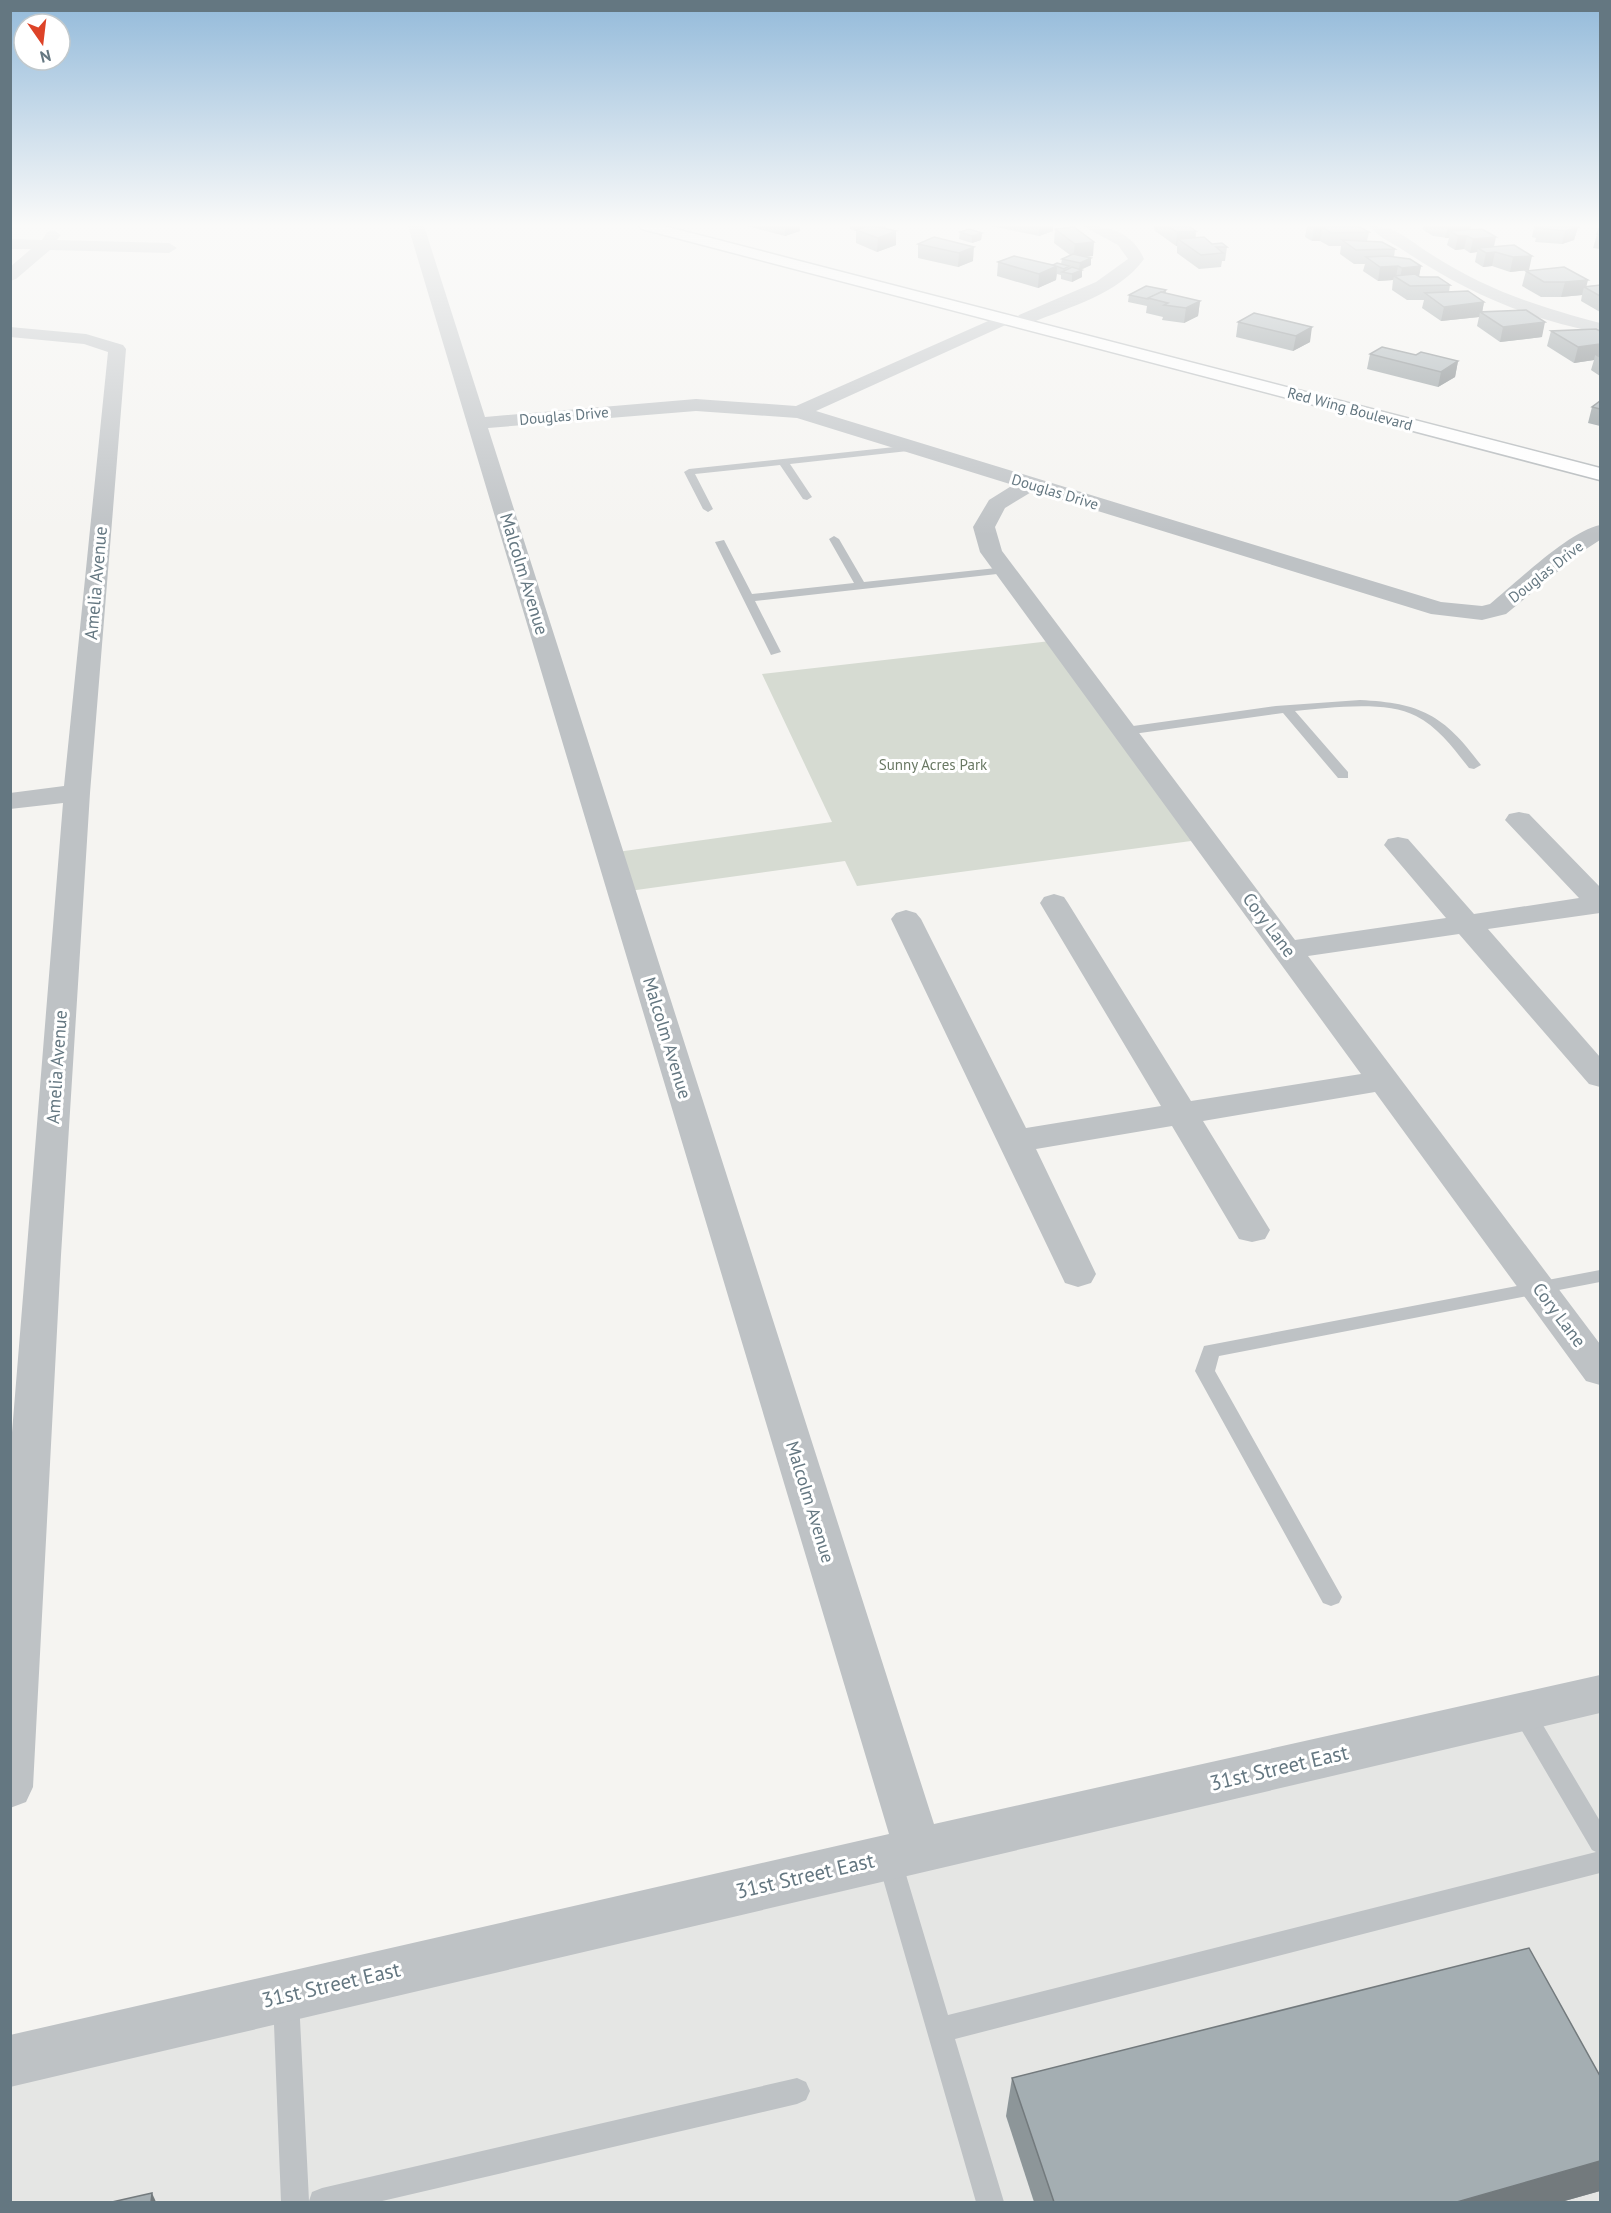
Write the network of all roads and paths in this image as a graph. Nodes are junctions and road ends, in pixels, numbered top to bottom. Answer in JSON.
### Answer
{"nodes":[{"id":1,"x":449,"y":329,"type":"edge"},
{"id":2,"x":981,"y":329,"type":"edge"},
{"id":3,"x":1044,"y":329,"type":"edge"},
{"id":4,"x":1065,"y":329,"type":"edge"},
{"id":5,"x":10,"y":332,"type":"edge"},
{"id":6,"x":799,"y":412,"type":"junction"},
{"id":7,"x":478,"y":423,"type":"junction"},
{"id":8,"x":913,"y":448,"type":"junction"},
{"id":9,"x":783,"y":462,"type":"junction"},
{"id":10,"x":1600,"y":465,"type":"edge"},
{"id":11,"x":1600,"y":474,"type":"edge"},
{"id":12,"x":1029,"y":484,"type":"junction"},
{"id":13,"x":807,"y":497,"type":"dead end"},
{"id":14,"x":708,"y":509,"type":"dead end"},
{"id":15,"x":1600,"y":531,"type":"edge"},
{"id":16,"x":834,"y":539,"type":"dead end"},
{"id":17,"x":720,"y":542,"type":"dead end"},
{"id":18,"x":1006,"y":570,"type":"junction"},
{"id":19,"x":861,"y":586,"type":"junction"},
{"id":20,"x":747,"y":598,"type":"junction"},
{"id":21,"x":775,"y":652,"type":"dead end"},
{"id":22,"x":1287,"y":710,"type":"junction"},
{"id":23,"x":1126,"y":731,"type":"junction"},
{"id":24,"x":1474,"y":765,"type":"dead end"},
{"id":25,"x":1343,"y":775,"type":"dead end"},
{"id":26,"x":77,"y":793,"type":"junction"},
{"id":27,"x":10,"y":801,"type":"edge"},
{"id":28,"x":1519,"y":820,"type":"dead end"},
{"id":29,"x":1398,"y":845,"type":"dead end"},
{"id":30,"x":1054,"y":903,"type":"dead end"},
{"id":31,"x":1600,"y":904,"type":"edge"},
{"id":32,"x":906,"y":919,"type":"dead end"},
{"id":33,"x":1465,"y":923,"type":"junction"},
{"id":34,"x":1288,"y":950,"type":"junction"},
{"id":35,"x":1600,"y":1077,"type":"edge"},
{"id":36,"x":1385,"y":1080,"type":"junction"},
{"id":37,"x":1179,"y":1113,"type":"junction"},
{"id":38,"x":1016,"y":1141,"type":"junction"},
{"id":39,"x":1252,"y":1230,"type":"dead end"},
{"id":40,"x":1078,"y":1274,"type":"dead end"},
{"id":41,"x":1600,"y":1276,"type":"edge"},
{"id":42,"x":1538,"y":1287,"type":"junction"},
{"id":43,"x":1600,"y":1371,"type":"edge"},
{"id":44,"x":1331,"y":1597,"type":"dead end"},
{"id":45,"x":1600,"y":1694,"type":"edge"},
{"id":46,"x":1522,"y":1712,"type":"junction"},
{"id":47,"x":10,"y":1787,"type":"edge"},
{"id":48,"x":1600,"y":1842,"type":"edge"},
{"id":49,"x":903,"y":1854,"type":"junction"},
{"id":50,"x":1600,"y":1862,"type":"edge"},
{"id":51,"x":286,"y":1996,"type":"junction"},
{"id":52,"x":939,"y":2030,"type":"junction"},
{"id":53,"x":10,"y":2061,"type":"edge"},
{"id":54,"x":797,"y":2091,"type":"dead end"},
{"id":55,"x":296,"y":2202,"type":"edge"},
{"id":56,"x":322,"y":2202,"type":"edge"},
{"id":57,"x":990,"y":2202,"type":"edge"}],
"edges":[{"from":1,"to":7,"type":"street","name":"Malcolm Avenue"},
{"from":2,"to":6,"type":"street"},
{"from":3,"to":11,"type":"main road","name":"Red Wing Boulevard"},
{"from":4,"to":10,"type":"main road","name":"Red Wing Boulevard"},
{"from":5,"to":26,"type":"street","name":"Amelia Avenue"},
{"from":6,"to":7,"type":"street","name":"Douglas Drive"},
{"from":6,"to":8,"type":"street","name":"Douglas Drive"},
{"from":7,"to":49,"type":"street","name":"Malcolm Avenue"},
{"from":8,"to":9,"type":"lane"},
{"from":8,"to":12,"type":"street","name":"Douglas Drive"},
{"from":9,"to":13,"type":"lane"},
{"from":9,"to":14,"type":"lane"},
{"from":12,"to":15,"type":"street","name":"Douglas Drive"},
{"from":12,"to":18,"type":"street","name":"Cory Lane"},
{"from":16,"to":19,"type":"lane"},
{"from":17,"to":20,"type":"lane"},
{"from":18,"to":19,"type":"lane"},
{"from":18,"to":23,"type":"street","name":"Cory Lane"},
{"from":19,"to":20,"type":"lane"},
{"from":20,"to":21,"type":"lane"},
{"from":22,"to":23,"type":"lane"},
{"from":22,"to":24,"type":"lane"},
{"from":22,"to":25,"type":"lane"},
{"from":23,"to":34,"type":"street","name":"Cory Lane"},
{"from":26,"to":27,"type":"street"},
{"from":26,"to":47,"type":"street","name":"Amelia Avenue"},
{"from":28,"to":31,"type":"street"},
{"from":29,"to":33,"type":"street"},
{"from":30,"to":37,"type":"street"},
{"from":31,"to":33,"type":"street"},
{"from":32,"to":38,"type":"street"},
{"from":33,"to":34,"type":"street"},
{"from":33,"to":35,"type":"street"},
{"from":34,"to":36,"type":"street","name":"Cory Lane"},
{"from":36,"to":37,"type":"street"},
{"from":36,"to":42,"type":"street","name":"Cory Lane"},
{"from":37,"to":38,"type":"street"},
{"from":37,"to":39,"type":"street"},
{"from":38,"to":40,"type":"street"},
{"from":41,"to":42,"type":"lane"},
{"from":42,"to":43,"type":"street","name":"Cory Lane"},
{"from":42,"to":44,"type":"lane"},
{"from":45,"to":46,"type":"street","name":"31st Street East"},
{"from":46,"to":48,"type":"lane"},
{"from":46,"to":49,"type":"street","name":"31st Street East"},
{"from":49,"to":51,"type":"street","name":"31st Street East"},
{"from":49,"to":52,"type":"lane"},
{"from":50,"to":52,"type":"lane"},
{"from":51,"to":53,"type":"street","name":"31st Street East"},
{"from":51,"to":55,"type":"lane"},
{"from":52,"to":57,"type":"lane"},
{"from":54,"to":56,"type":"lane"}]}
